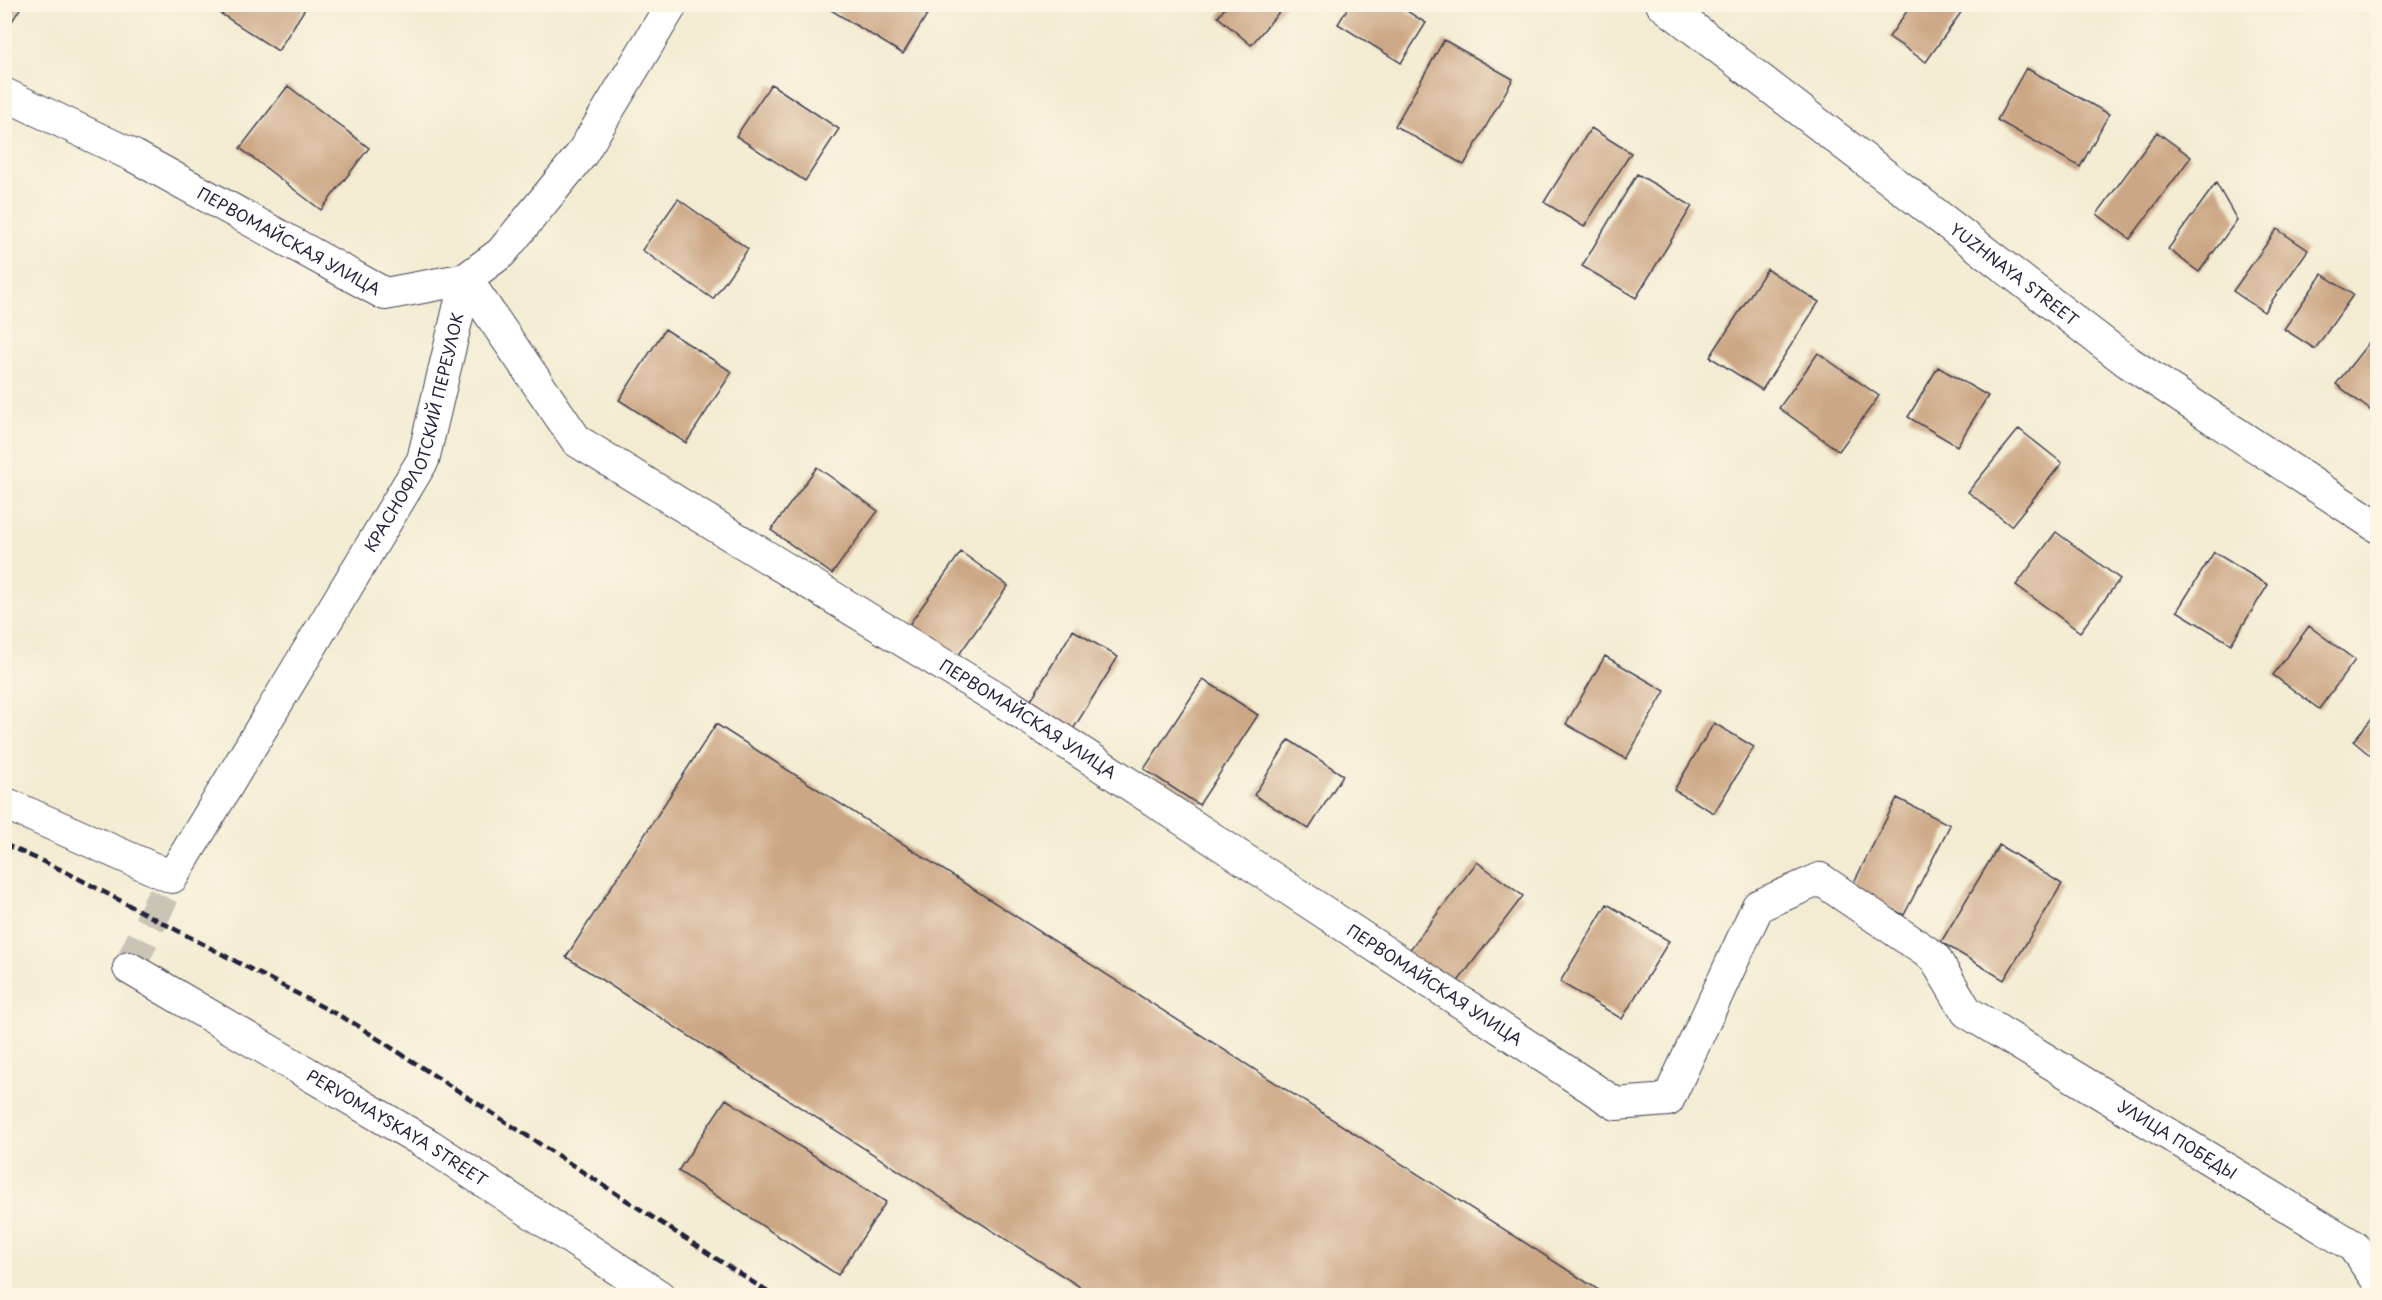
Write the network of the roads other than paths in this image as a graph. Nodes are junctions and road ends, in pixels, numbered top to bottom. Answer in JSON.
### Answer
{"nodes":[{"id":1,"x":672,"y":4,"type":"edge"},
{"id":2,"x":1662,"y":4,"type":"edge"},
{"id":3,"x":4,"y":94,"type":"edge"},
{"id":4,"x":466,"y":279,"type":"junction"},
{"id":5,"x":2378,"y":527,"type":"edge"},
{"id":6,"x":4,"y":803,"type":"edge"},
{"id":7,"x":129,"y":968,"type":"dead end"},
{"id":8,"x":1967,"y":1012,"type":"joint"},
{"id":9,"x":2378,"y":1281,"type":"edge"},
{"id":10,"x":659,"y":1296,"type":"edge"}],
"edges":[{"from":1,"to":4,"type":"street"},
{"from":2,"to":5,"type":"street","name":"YUZHNAYA STREET"},
{"from":3,"to":4,"type":"street","name":"ПЕРВОМАЙСКАЯ УЛИЦА"},
{"from":4,"to":6,"type":"street","name":"КРАСНОФЛОТСКИЙ ПЕРЕУЛОК"},
{"from":4,"to":8,"type":"street","name":"ПЕРВОМАЙСКАЯ УЛИЦА"},
{"from":7,"to":10,"type":"street","name":"PERVOMAYSKAYA STREET"},
{"from":8,"to":9,"type":"street","name":"УЛИЦА ПОБЕДЫ"}]}
